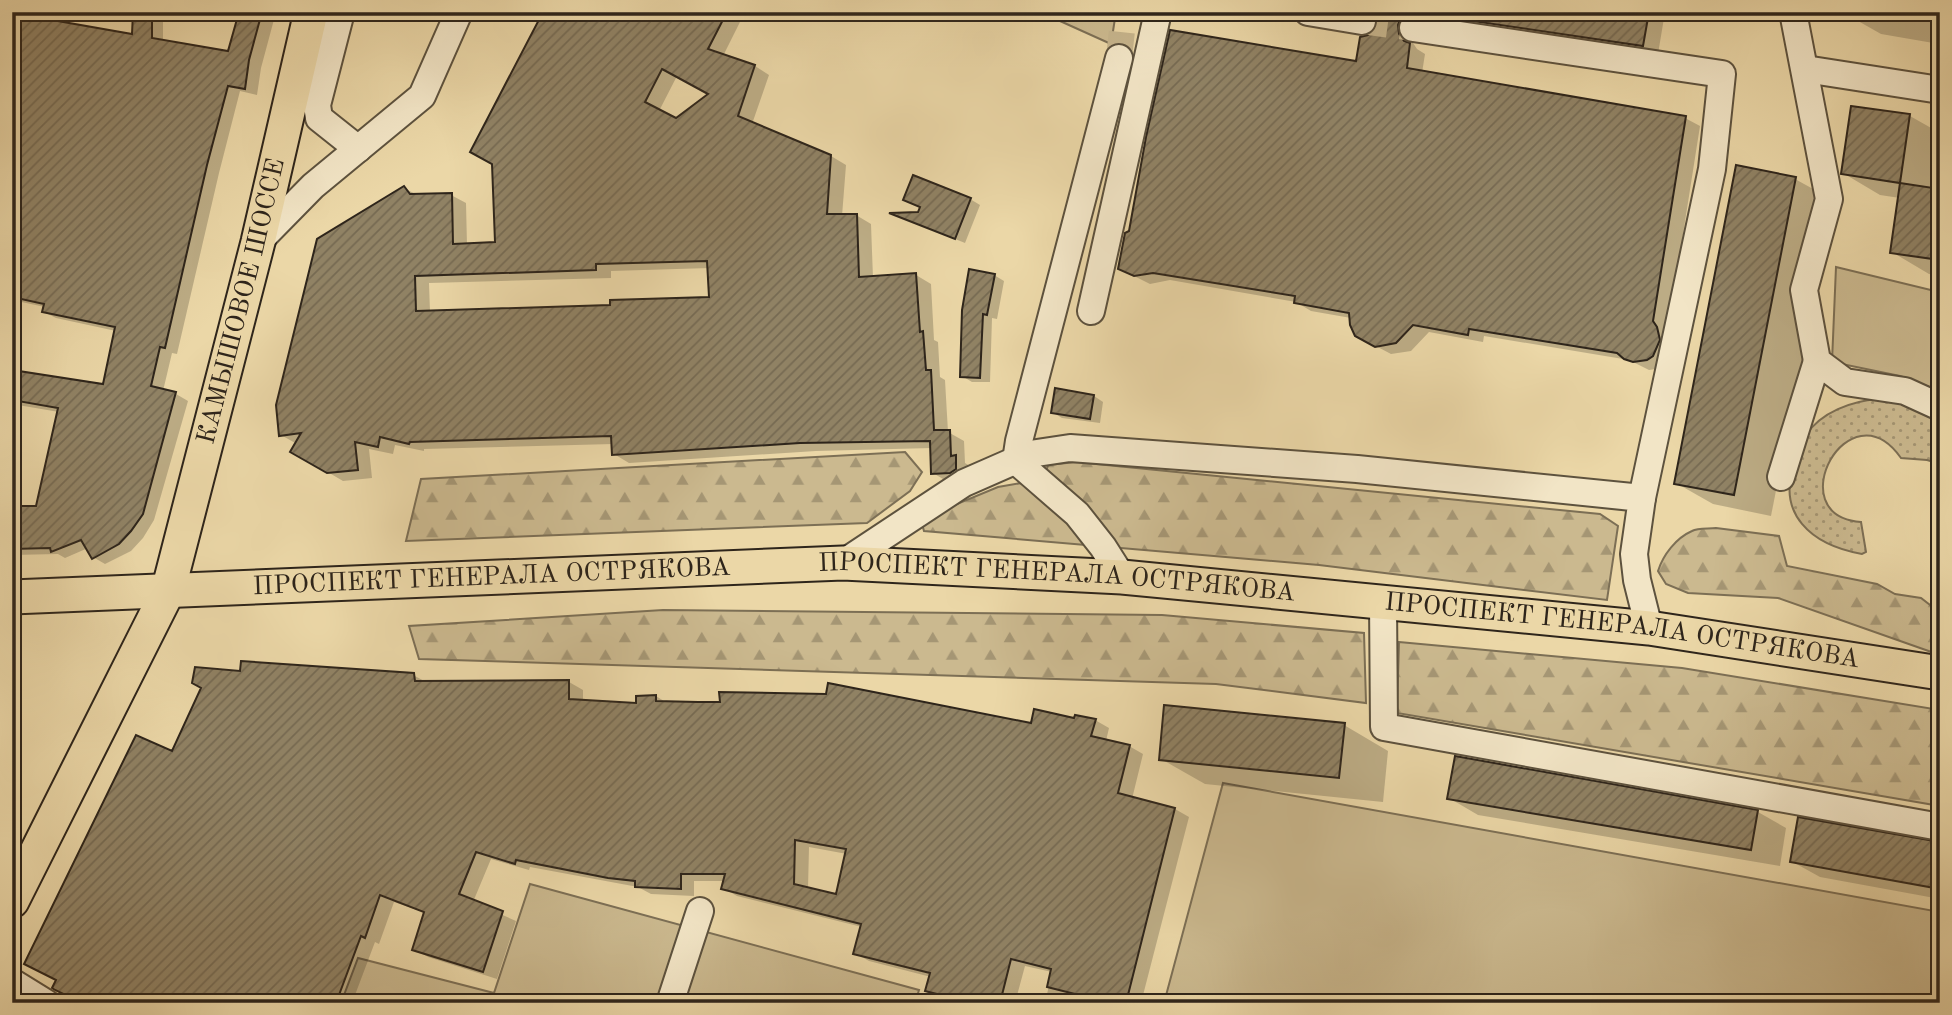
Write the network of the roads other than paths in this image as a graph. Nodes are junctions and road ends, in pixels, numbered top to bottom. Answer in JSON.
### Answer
{"nodes":[{"id":1,"x":311,"y":12,"type":"edge"},
{"id":2,"x":341,"y":12,"type":"edge"},
{"id":3,"x":459,"y":12,"type":"edge"},
{"id":4,"x":1158,"y":12,"type":"edge"},
{"id":5,"x":1308,"y":12,"type":"edge"},
{"id":6,"x":1793,"y":12,"type":"edge"},
{"id":7,"x":1362,"y":21,"type":"tunnel mouth"},
{"id":8,"x":1413,"y":28,"type":"tunnel mouth"},
{"id":9,"x":1119,"y":58,"type":"tunnel mouth"},
{"id":10,"x":1805,"y":69,"type":"junction"},
{"id":11,"x":1940,"y":90,"type":"edge"},
{"id":12,"x":358,"y":149,"type":"junction"},
{"id":13,"x":258,"y":242,"type":"junction"},
{"id":14,"x":1091,"y":311,"type":"dead end"},
{"id":15,"x":1817,"y":361,"type":"junction"},
{"id":16,"x":1940,"y":408,"type":"edge"},
{"id":17,"x":1016,"y":461,"type":"junction"},
{"id":18,"x":1782,"y":477,"type":"dead end"},
{"id":19,"x":1642,"y":498,"type":"junction"},
{"id":20,"x":843,"y":563,"type":"junction"},
{"id":21,"x":1122,"y":577,"type":"junction"},
{"id":22,"x":169,"y":591,"type":"junction"},
{"id":23,"x":12,"y":597,"type":"edge"},
{"id":24,"x":1383,"y":602,"type":"junction"},
{"id":25,"x":1649,"y":628,"type":"junction"},
{"id":26,"x":1940,"y":673,"type":"edge"},
{"id":27,"x":1940,"y":827,"type":"edge"},
{"id":28,"x":12,"y":901,"type":"edge"},
{"id":29,"x":700,"y":911,"type":"dead end"},
{"id":30,"x":12,"y":982,"type":"edge"},
{"id":31,"x":46,"y":1003,"type":"edge"},
{"id":32,"x":670,"y":1003,"type":"edge"}],
"edges":[{"from":1,"to":13,"type":"main road","name":"КАМЫШОВОЕ ШОССЕ"},
{"from":2,"to":12,"type":"lane"},
{"from":3,"to":12,"type":"lane"},
{"from":4,"to":14,"type":"lane"},
{"from":5,"to":7,"type":"lane"},
{"from":6,"to":10,"type":"lane"},
{"from":8,"to":19,"type":"lane"},
{"from":9,"to":17,"type":"lane"},
{"from":10,"to":11,"type":"lane"},
{"from":10,"to":15,"type":"lane"},
{"from":12,"to":13,"type":"lane"},
{"from":13,"to":22,"type":"main road","name":"КАМЫШОВОЕ ШОССЕ"},
{"from":15,"to":16,"type":"lane"},
{"from":15,"to":18,"type":"lane"},
{"from":17,"to":19,"type":"lane"},
{"from":17,"to":20,"type":"lane"},
{"from":17,"to":21,"type":"lane"},
{"from":19,"to":25,"type":"lane"},
{"from":20,"to":21,"type":"main road","name":"ПРОСПЕКТ ГЕНЕРАЛА ОСТРЯКОВА"},
{"from":20,"to":22,"type":"main road","name":"ПРОСПЕКТ ГЕНЕРАЛА ОСТРЯКОВА"},
{"from":21,"to":24,"type":"main road","name":"ПРОСПЕКТ ГЕНЕРАЛА ОСТРЯКОВА"},
{"from":22,"to":23,"type":"main road","name":"ПРОСПЕКТ ГЕНЕРАЛА ОСТРЯКОВА"},
{"from":22,"to":28,"type":"main road","name":"КАМЫШОВОЕ ШОССЕ"},
{"from":24,"to":25,"type":"main road","name":"ПРОСПЕКТ ГЕНЕРАЛА ОСТРЯКОВА"},
{"from":24,"to":27,"type":"lane"},
{"from":25,"to":26,"type":"main road","name":"ПРОСПЕКТ ГЕНЕРАЛА ОСТРЯКОВА"},
{"from":29,"to":32,"type":"lane"},
{"from":30,"to":31,"type":"lane"}]}
